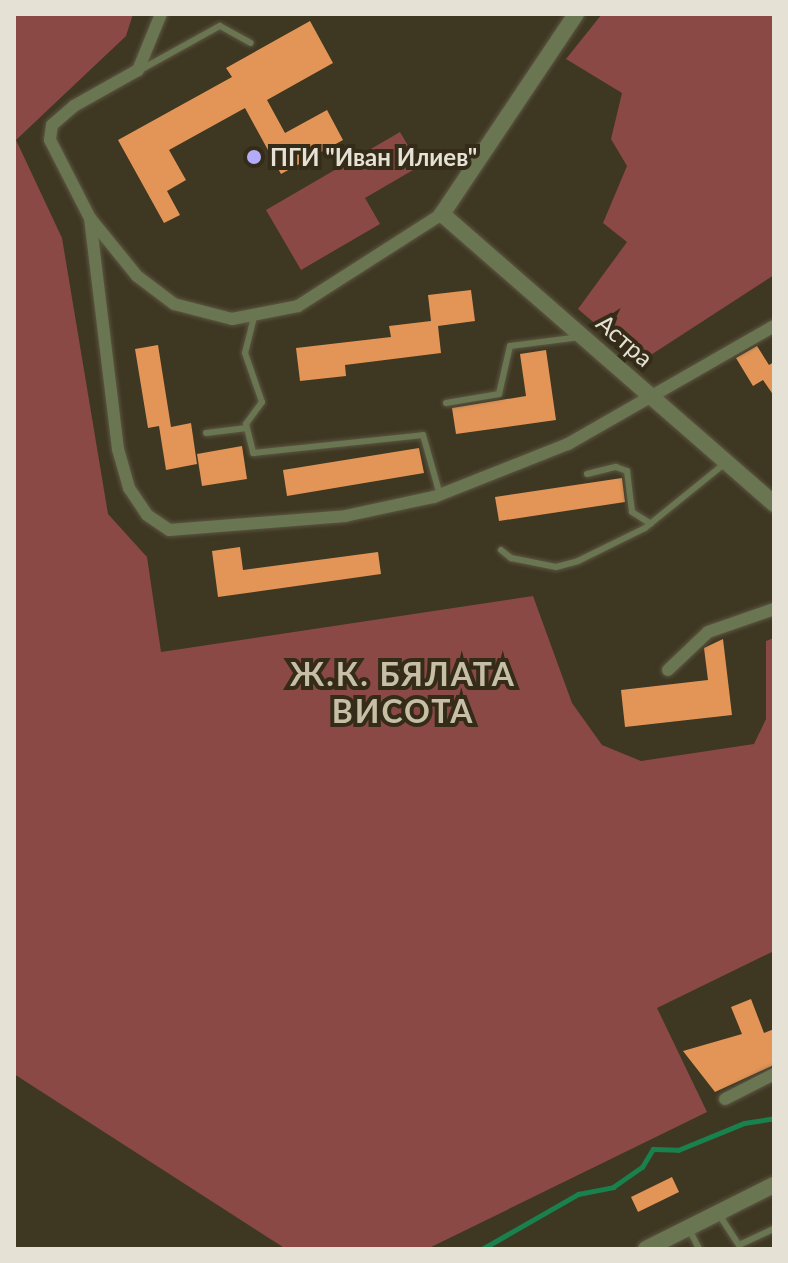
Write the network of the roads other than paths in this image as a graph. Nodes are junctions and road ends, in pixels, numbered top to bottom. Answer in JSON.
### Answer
{"nodes":[{"id":1,"x":161,"y":14,"type":"edge"},
{"id":2,"x":576,"y":14,"type":"edge"},
{"id":3,"x":251,"y":43,"type":"dead end"},
{"id":4,"x":138,"y":70,"type":"junction"},
{"id":5,"x":442,"y":214,"type":"junction"},
{"id":6,"x":90,"y":218,"type":"junction"},
{"id":7,"x":254,"y":317,"type":"junction"},
{"id":8,"x":774,"y":326,"type":"edge"},
{"id":9,"x":584,"y":337,"type":"junction"},
{"id":10,"x":653,"y":397,"type":"junction"},
{"id":11,"x":446,"y":403,"type":"dead end"},
{"id":12,"x":247,"y":428,"type":"junction"},
{"id":13,"x":206,"y":433,"type":"dead end"},
{"id":14,"x":727,"y":462,"type":"junction"},
{"id":15,"x":587,"y":474,"type":"dead end"},
{"id":16,"x":440,"y":495,"type":"junction"},
{"id":17,"x":774,"y":504,"type":"edge"},
{"id":18,"x":651,"y":524,"type":"junction"},
{"id":19,"x":501,"y":550,"type":"dead end"},
{"id":20,"x":774,"y":609,"type":"edge"},
{"id":21,"x":668,"y":670,"type":"dead end"},
{"id":22,"x":774,"y":1074,"type":"edge"},
{"id":23,"x":725,"y":1099,"type":"dead end"},
{"id":24,"x":774,"y":1185,"type":"edge"},
{"id":25,"x":718,"y":1213,"type":"junction"},
{"id":26,"x":688,"y":1227,"type":"junction"},
{"id":27,"x":774,"y":1229,"type":"edge"},
{"id":28,"x":646,"y":1249,"type":"edge"},
{"id":29,"x":699,"y":1249,"type":"edge"}],
"edges":[{"from":1,"to":4,"type":"street"},
{"from":2,"to":5,"type":"street"},
{"from":3,"to":4,"type":"lane"},
{"from":4,"to":6,"type":"street"},
{"from":5,"to":7,"type":"street"},
{"from":5,"to":9,"type":"street","name":"Астра"},
{"from":6,"to":7,"type":"street"},
{"from":6,"to":16,"type":"street"},
{"from":7,"to":12,"type":"lane"},
{"from":8,"to":10,"type":"street"},
{"from":9,"to":10,"type":"street","name":"Астра"},
{"from":9,"to":11,"type":"lane"},
{"from":10,"to":14,"type":"street","name":"Астра"},
{"from":10,"to":16,"type":"street"},
{"from":12,"to":13,"type":"lane"},
{"from":12,"to":16,"type":"lane"},
{"from":14,"to":17,"type":"street","name":"Астра"},
{"from":14,"to":18,"type":"lane"},
{"from":15,"to":18,"type":"lane"},
{"from":18,"to":19,"type":"lane"},
{"from":20,"to":21,"type":"street"},
{"from":22,"to":23,"type":"street"},
{"from":24,"to":25,"type":"street"},
{"from":25,"to":26,"type":"street"},
{"from":25,"to":27,"type":"lane"},
{"from":26,"to":28,"type":"street"},
{"from":26,"to":29,"type":"lane"}]}
